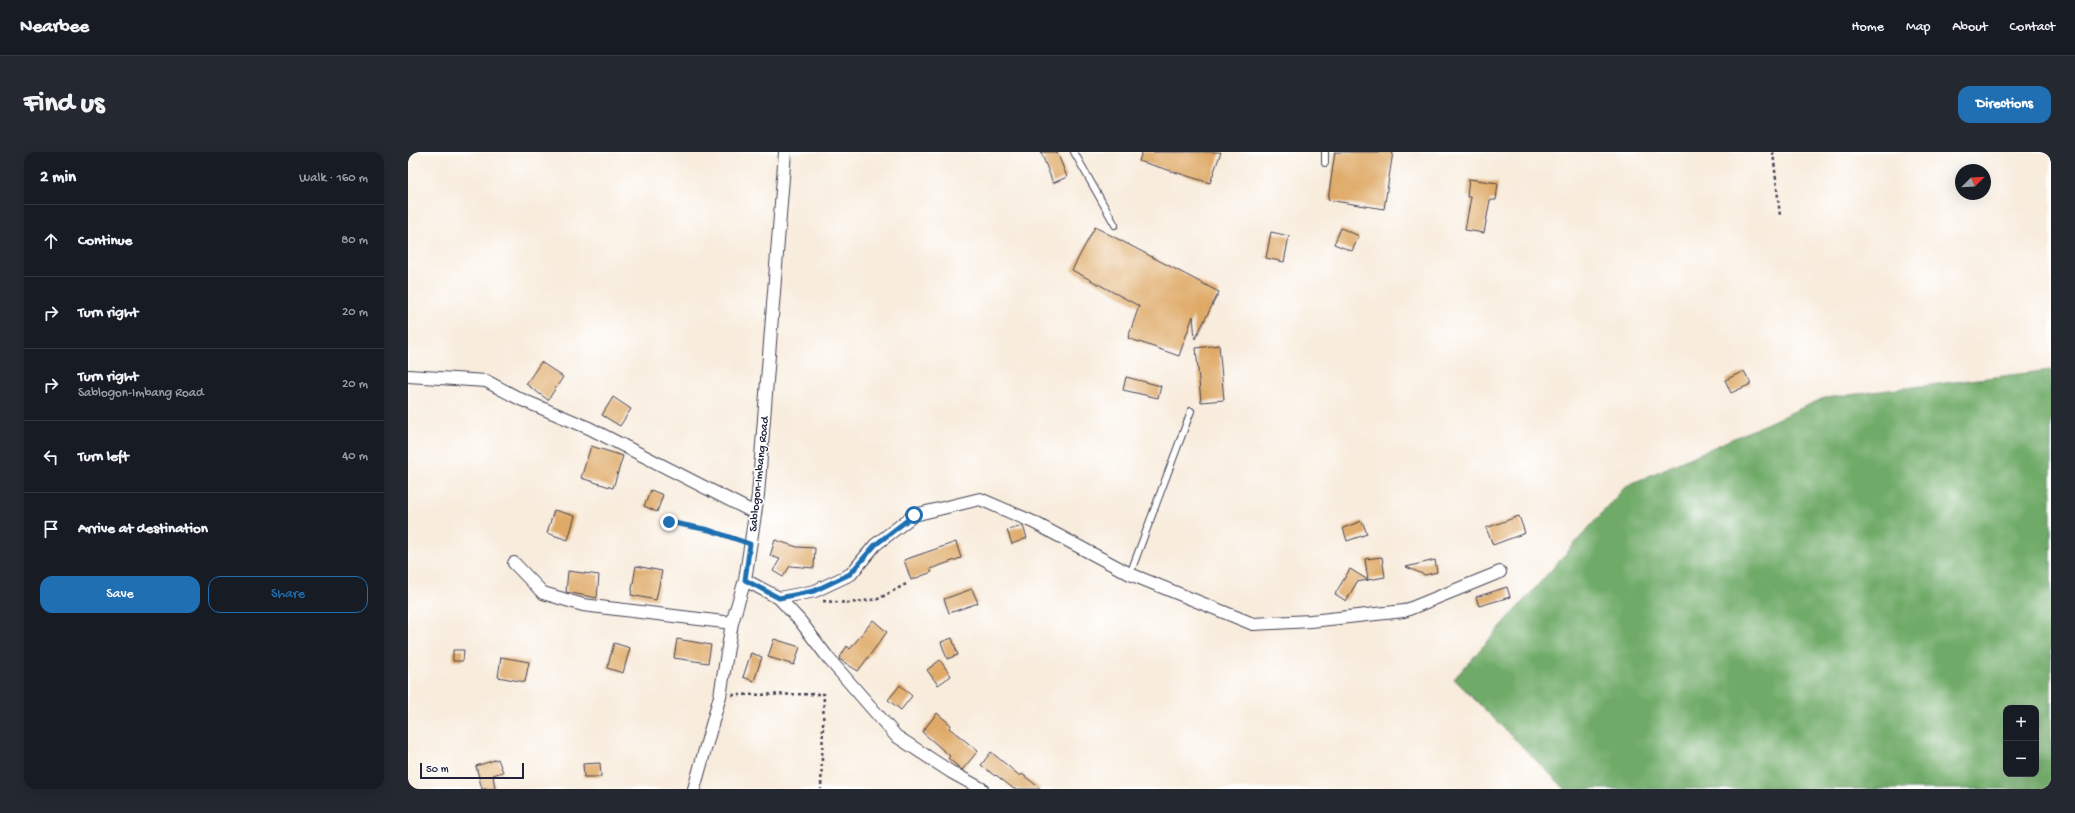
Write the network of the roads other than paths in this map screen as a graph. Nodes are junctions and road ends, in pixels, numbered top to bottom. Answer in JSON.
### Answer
{"nodes":[{"id":1,"x":785,"y":152,"type":"edge"},
{"id":2,"x":1074,"y":152,"type":"edge"},
{"id":3,"x":1325,"y":152,"type":"edge"},
{"id":4,"x":1325,"y":163,"type":"dead end"},
{"id":5,"x":1115,"y":226,"type":"dead end"},
{"id":6,"x":408,"y":376,"type":"edge"},
{"id":7,"x":1191,"y":411,"type":"dead end"},
{"id":8,"x":755,"y":513,"type":"junction"},
{"id":9,"x":514,"y":563,"type":"dead end"},
{"id":10,"x":1500,"y":572,"type":"dead end"},
{"id":11,"x":1130,"y":574,"type":"junction"},
{"id":12,"x":745,"y":580,"type":"junction"},
{"id":13,"x":779,"y":598,"type":"junction"},
{"id":14,"x":732,"y":623,"type":"junction"},
{"id":15,"x":694,"y":789,"type":"edge"},
{"id":16,"x":982,"y":789,"type":"edge"}],
"edges":[{"from":1,"to":8,"type":"street","name":"Sablogon-Imbang Road"},
{"from":2,"to":5,"type":"lane"},
{"from":3,"to":4,"type":"lane"},
{"from":6,"to":8,"type":"street"},
{"from":7,"to":11,"type":"lane"},
{"from":8,"to":12,"type":"street","name":"Sablogon-Imbang Road"},
{"from":9,"to":14,"type":"street"},
{"from":10,"to":11,"type":"street"},
{"from":11,"to":13,"type":"street"},
{"from":12,"to":13,"type":"street"},
{"from":12,"to":14,"type":"street","name":"Sablogon-Imbang Road"},
{"from":13,"to":16,"type":"street"},
{"from":14,"to":15,"type":"street","name":"Sablogon-Imbang Road"}]}
